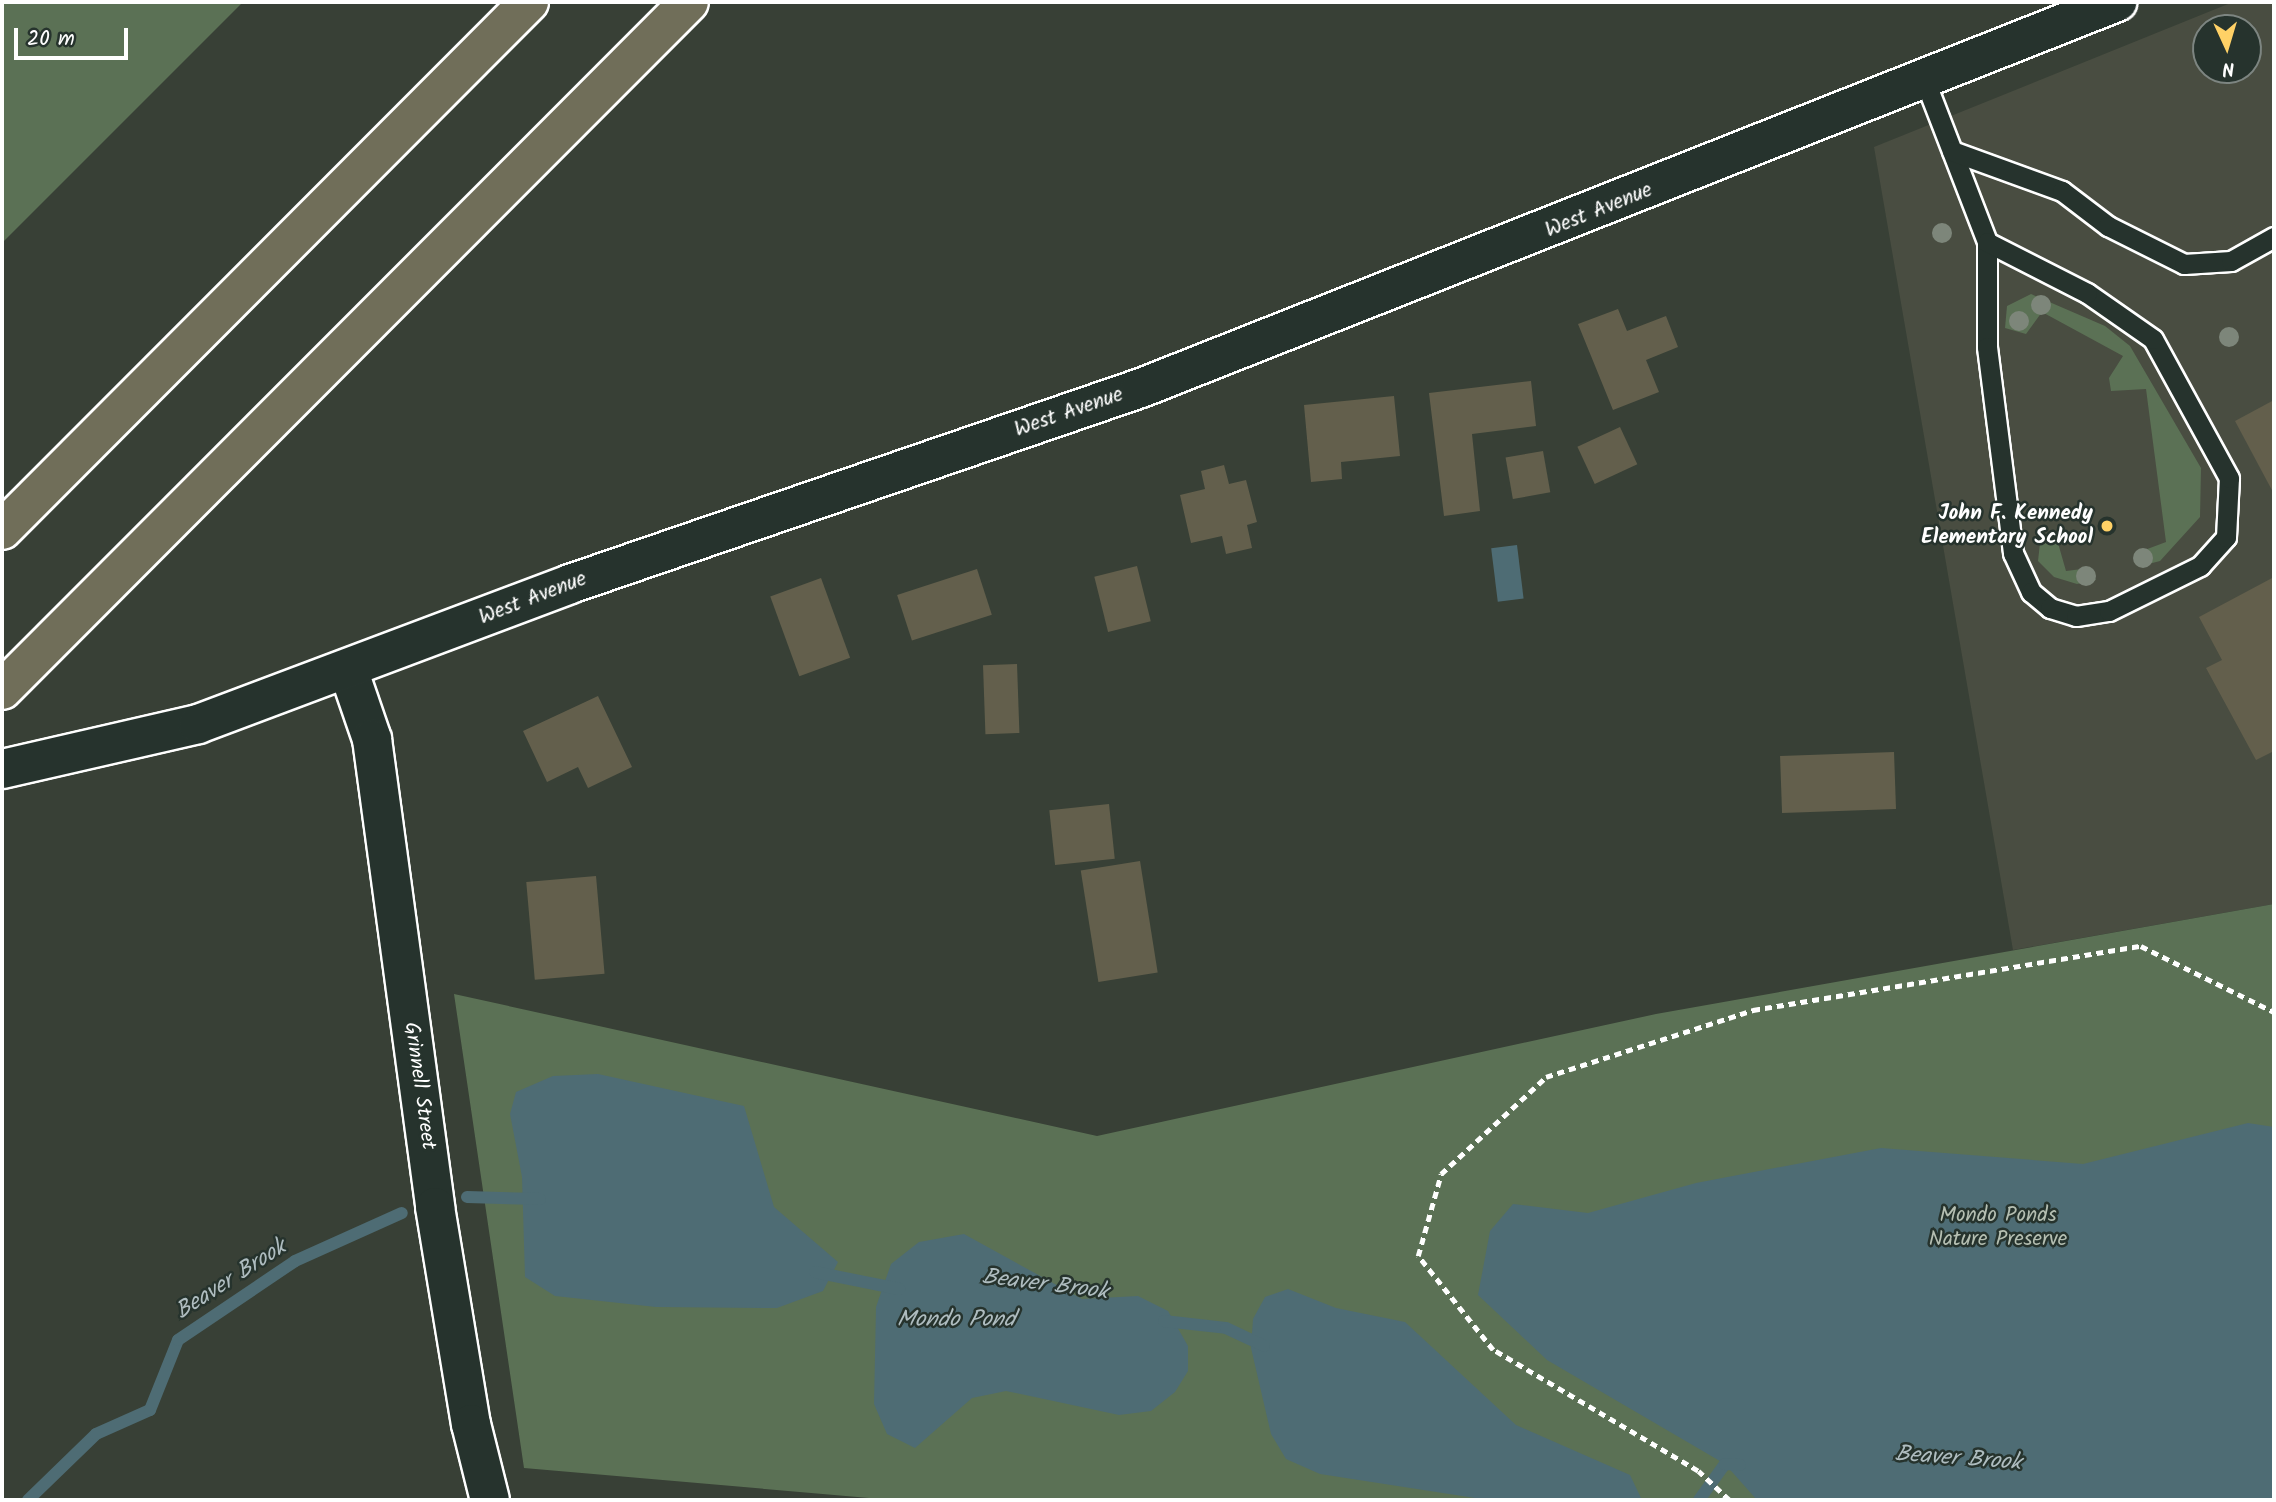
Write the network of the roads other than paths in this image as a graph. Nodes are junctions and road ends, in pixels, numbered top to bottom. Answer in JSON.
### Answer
{"nodes":[{"id":1,"x":529,"y":2,"type":"edge"},
{"id":2,"x":689,"y":2,"type":"edge"},
{"id":3,"x":2117,"y":2,"type":"edge"},
{"id":4,"x":1925,"y":81,"type":"junction"},
{"id":5,"x":1952,"y":151,"type":"junction"},
{"id":6,"x":2274,"y":237,"type":"edge"},
{"id":7,"x":1987,"y":242,"type":"junction"},
{"id":8,"x":2,"y":530,"type":"edge"},
{"id":9,"x":349,"y":672,"type":"junction"},
{"id":10,"x":2,"y":690,"type":"edge"},
{"id":11,"x":2,"y":769,"type":"edge"},
{"id":12,"x":490,"y":1500,"type":"edge"}],
"edges":[{"from":1,"to":8,"type":"highway"},
{"from":2,"to":10,"type":"highway"},
{"from":3,"to":4,"type":"street","name":"West Avenue"},
{"from":4,"to":5,"type":"lane"},
{"from":4,"to":9,"type":"street","name":"West Avenue"},
{"from":5,"to":6,"type":"lane"},
{"from":5,"to":7,"type":"lane"},
{"from":7,"to":7,"type":"lane"},
{"from":9,"to":11,"type":"street","name":"West Avenue"},
{"from":9,"to":12,"type":"street","name":"Grinnell Street"}]}
